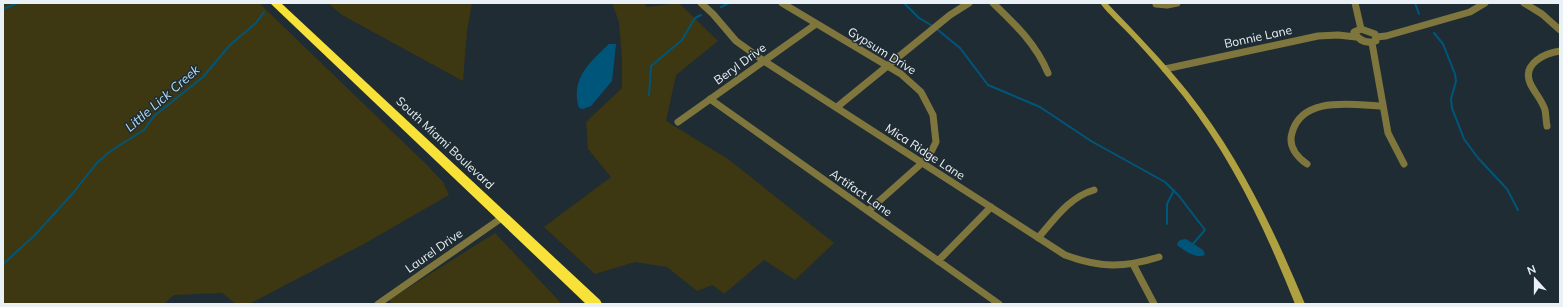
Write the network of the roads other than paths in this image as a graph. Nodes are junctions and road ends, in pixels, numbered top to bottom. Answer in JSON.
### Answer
{"nodes":[{"id":1,"x":275,"y":3,"type":"edge"},
{"id":2,"x":701,"y":3,"type":"edge"},
{"id":3,"x":782,"y":3,"type":"edge"},
{"id":4,"x":969,"y":3,"type":"edge"},
{"id":5,"x":993,"y":3,"type":"edge"},
{"id":6,"x":1103,"y":3,"type":"edge"},
{"id":7,"x":1177,"y":3,"type":"edge"},
{"id":8,"x":1355,"y":3,"type":"edge"},
{"id":9,"x":1485,"y":3,"type":"edge"},
{"id":10,"x":1524,"y":3,"type":"edge"},
{"id":11,"x":1156,"y":4,"type":"edge"},
{"id":12,"x":816,"y":24,"type":"junction"},
{"id":13,"x":1361,"y":29,"type":"junction"},
{"id":14,"x":1560,"y":30,"type":"edge"},
{"id":15,"x":1356,"y":37,"type":"junction"},
{"id":16,"x":1376,"y":37,"type":"junction"},
{"id":17,"x":1372,"y":43,"type":"junction"},
{"id":18,"x":1560,"y":50,"type":"edge"},
{"id":19,"x":764,"y":61,"type":"junction"},
{"id":20,"x":888,"y":66,"type":"junction"},
{"id":21,"x":1166,"y":69,"type":"junction"},
{"id":22,"x":1048,"y":73,"type":"dead end"},
{"id":23,"x":710,"y":99,"type":"junction"},
{"id":24,"x":1382,"y":106,"type":"junction"},
{"id":25,"x":837,"y":107,"type":"junction"},
{"id":26,"x":678,"y":122,"type":"dead end"},
{"id":27,"x":1547,"y":126,"type":"dead end"},
{"id":28,"x":922,"y":163,"type":"junction"},
{"id":29,"x":1307,"y":164,"type":"dead end"},
{"id":30,"x":1404,"y":164,"type":"dead end"},
{"id":31,"x":1094,"y":190,"type":"dead end"},
{"id":32,"x":991,"y":207,"type":"junction"},
{"id":33,"x":868,"y":211,"type":"junction"},
{"id":34,"x":503,"y":217,"type":"junction"},
{"id":35,"x":1038,"y":238,"type":"junction"},
{"id":36,"x":1160,"y":257,"type":"dead end"},
{"id":37,"x":938,"y":261,"type":"junction"},
{"id":38,"x":1133,"y":264,"type":"junction"},
{"id":39,"x":378,"y":304,"type":"edge"},
{"id":40,"x":595,"y":304,"type":"edge"},
{"id":41,"x":999,"y":304,"type":"edge"},
{"id":42,"x":1154,"y":304,"type":"edge"},
{"id":43,"x":1300,"y":304,"type":"edge"}],
"edges":[{"from":1,"to":34,"type":"highway","name":"South Miami Boulevard"},
{"from":2,"to":19,"type":"street","name":"Mica Ridge Lane"},
{"from":3,"to":12,"type":"street","name":"Gypsum Drive"},
{"from":4,"to":20,"type":"street"},
{"from":5,"to":22,"type":"street"},
{"from":6,"to":21,"type":"street"},
{"from":7,"to":11,"type":"street"},
{"from":8,"to":13,"type":"street"},
{"from":9,"to":16,"type":"street"},
{"from":10,"to":14,"type":"street"},
{"from":12,"to":19,"type":"street","name":"Beryl Drive"},
{"from":12,"to":20,"type":"street","name":"Gypsum Drive"},
{"from":13,"to":15,"type":"street"},
{"from":13,"to":16,"type":"street"},
{"from":15,"to":17,"type":"street","name":"Bonnie Lane"},
{"from":15,"to":21,"type":"street","name":"Bonnie Lane"},
{"from":16,"to":17,"type":"street"},
{"from":17,"to":24,"type":"street"},
{"from":18,"to":27,"type":"street"},
{"from":19,"to":23,"type":"street","name":"Beryl Drive"},
{"from":19,"to":25,"type":"street","name":"Mica Ridge Lane"},
{"from":20,"to":25,"type":"street"},
{"from":20,"to":28,"type":"street","name":"Gypsum Drive"},
{"from":21,"to":43,"type":"street"},
{"from":23,"to":26,"type":"street","name":"Beryl Drive"},
{"from":23,"to":33,"type":"street","name":"Artifact Lane"},
{"from":24,"to":29,"type":"street"},
{"from":24,"to":30,"type":"street"},
{"from":25,"to":28,"type":"street","name":"Mica Ridge Lane"},
{"from":28,"to":32,"type":"street","name":"Mica Ridge Lane"},
{"from":28,"to":33,"type":"street","name":"Gypsum Drive"},
{"from":31,"to":35,"type":"street"},
{"from":32,"to":35,"type":"street","name":"Mica Ridge Lane"},
{"from":32,"to":37,"type":"street"},
{"from":33,"to":37,"type":"street","name":"Artifact Lane"},
{"from":34,"to":39,"type":"street","name":"Laurel Drive"},
{"from":34,"to":40,"type":"highway","name":"South Miami Boulevard"},
{"from":35,"to":38,"type":"street","name":"Mica Ridge Lane"},
{"from":36,"to":38,"type":"street","name":"Mica Ridge Lane"},
{"from":37,"to":41,"type":"street","name":"Artifact Lane"},
{"from":38,"to":42,"type":"street"}]}
